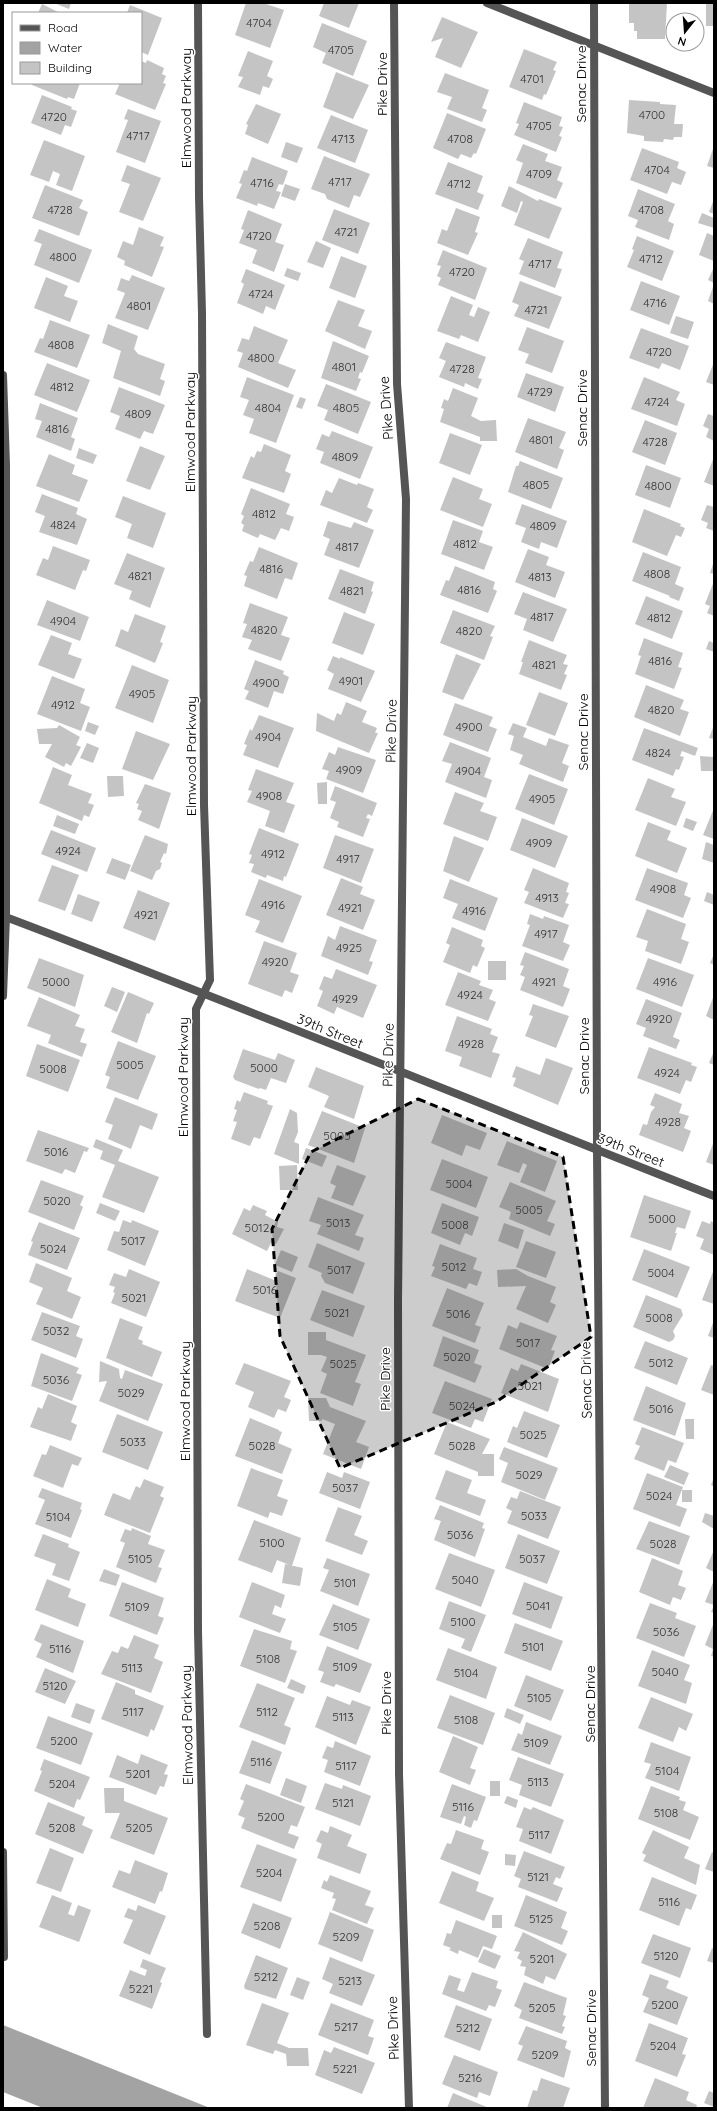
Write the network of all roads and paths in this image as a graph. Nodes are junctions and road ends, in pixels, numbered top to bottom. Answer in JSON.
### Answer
{"nodes":[{"id":1,"x":198,"y":3,"type":"edge"},
{"id":2,"x":394,"y":3,"type":"edge"},
{"id":3,"x":487,"y":3,"type":"edge"},
{"id":4,"x":594,"y":3,"type":"edge"},
{"id":5,"x":594,"y":45,"type":"junction"},
{"id":6,"x":714,"y":93,"type":"edge"},
{"id":7,"x":3,"y":375,"type":"edge"},
{"id":8,"x":5,"y":917,"type":"edge"},
{"id":9,"x":203,"y":993,"type":"junction"},
{"id":10,"x":3,"y":996,"type":"edge"},
{"id":11,"x":401,"y":1073,"type":"junction"},
{"id":12,"x":597,"y":1150,"type":"junction"},
{"id":13,"x":714,"y":1196,"type":"edge"},
{"id":14,"x":3,"y":1852,"type":"edge"},
{"id":15,"x":4,"y":1957,"type":"dead end"},
{"id":16,"x":207,"y":2034,"type":"dead end"},
{"id":17,"x":409,"y":2108,"type":"edge"},
{"id":18,"x":605,"y":2108,"type":"edge"}],
"edges":[{"from":1,"to":9,"type":"street","name":"Elmwood Parkway"},
{"from":2,"to":11,"type":"street","name":"Pike Drive"},
{"from":3,"to":5,"type":"street"},
{"from":4,"to":5,"type":"street","name":"Senac Drive"},
{"from":5,"to":6,"type":"street"},
{"from":5,"to":12,"type":"street","name":"Senac Drive"},
{"from":7,"to":8,"type":"street"},
{"from":8,"to":9,"type":"street","name":"39th Street"},
{"from":8,"to":10,"type":"street"},
{"from":9,"to":11,"type":"street","name":"39th Street"},
{"from":9,"to":16,"type":"street","name":"Elmwood Parkway"},
{"from":11,"to":12,"type":"street","name":"39th Street"},
{"from":11,"to":17,"type":"street","name":"Pike Drive"},
{"from":12,"to":13,"type":"street","name":"39th Street"},
{"from":12,"to":18,"type":"street","name":"Senac Drive"},
{"from":14,"to":15,"type":"street"}]}
